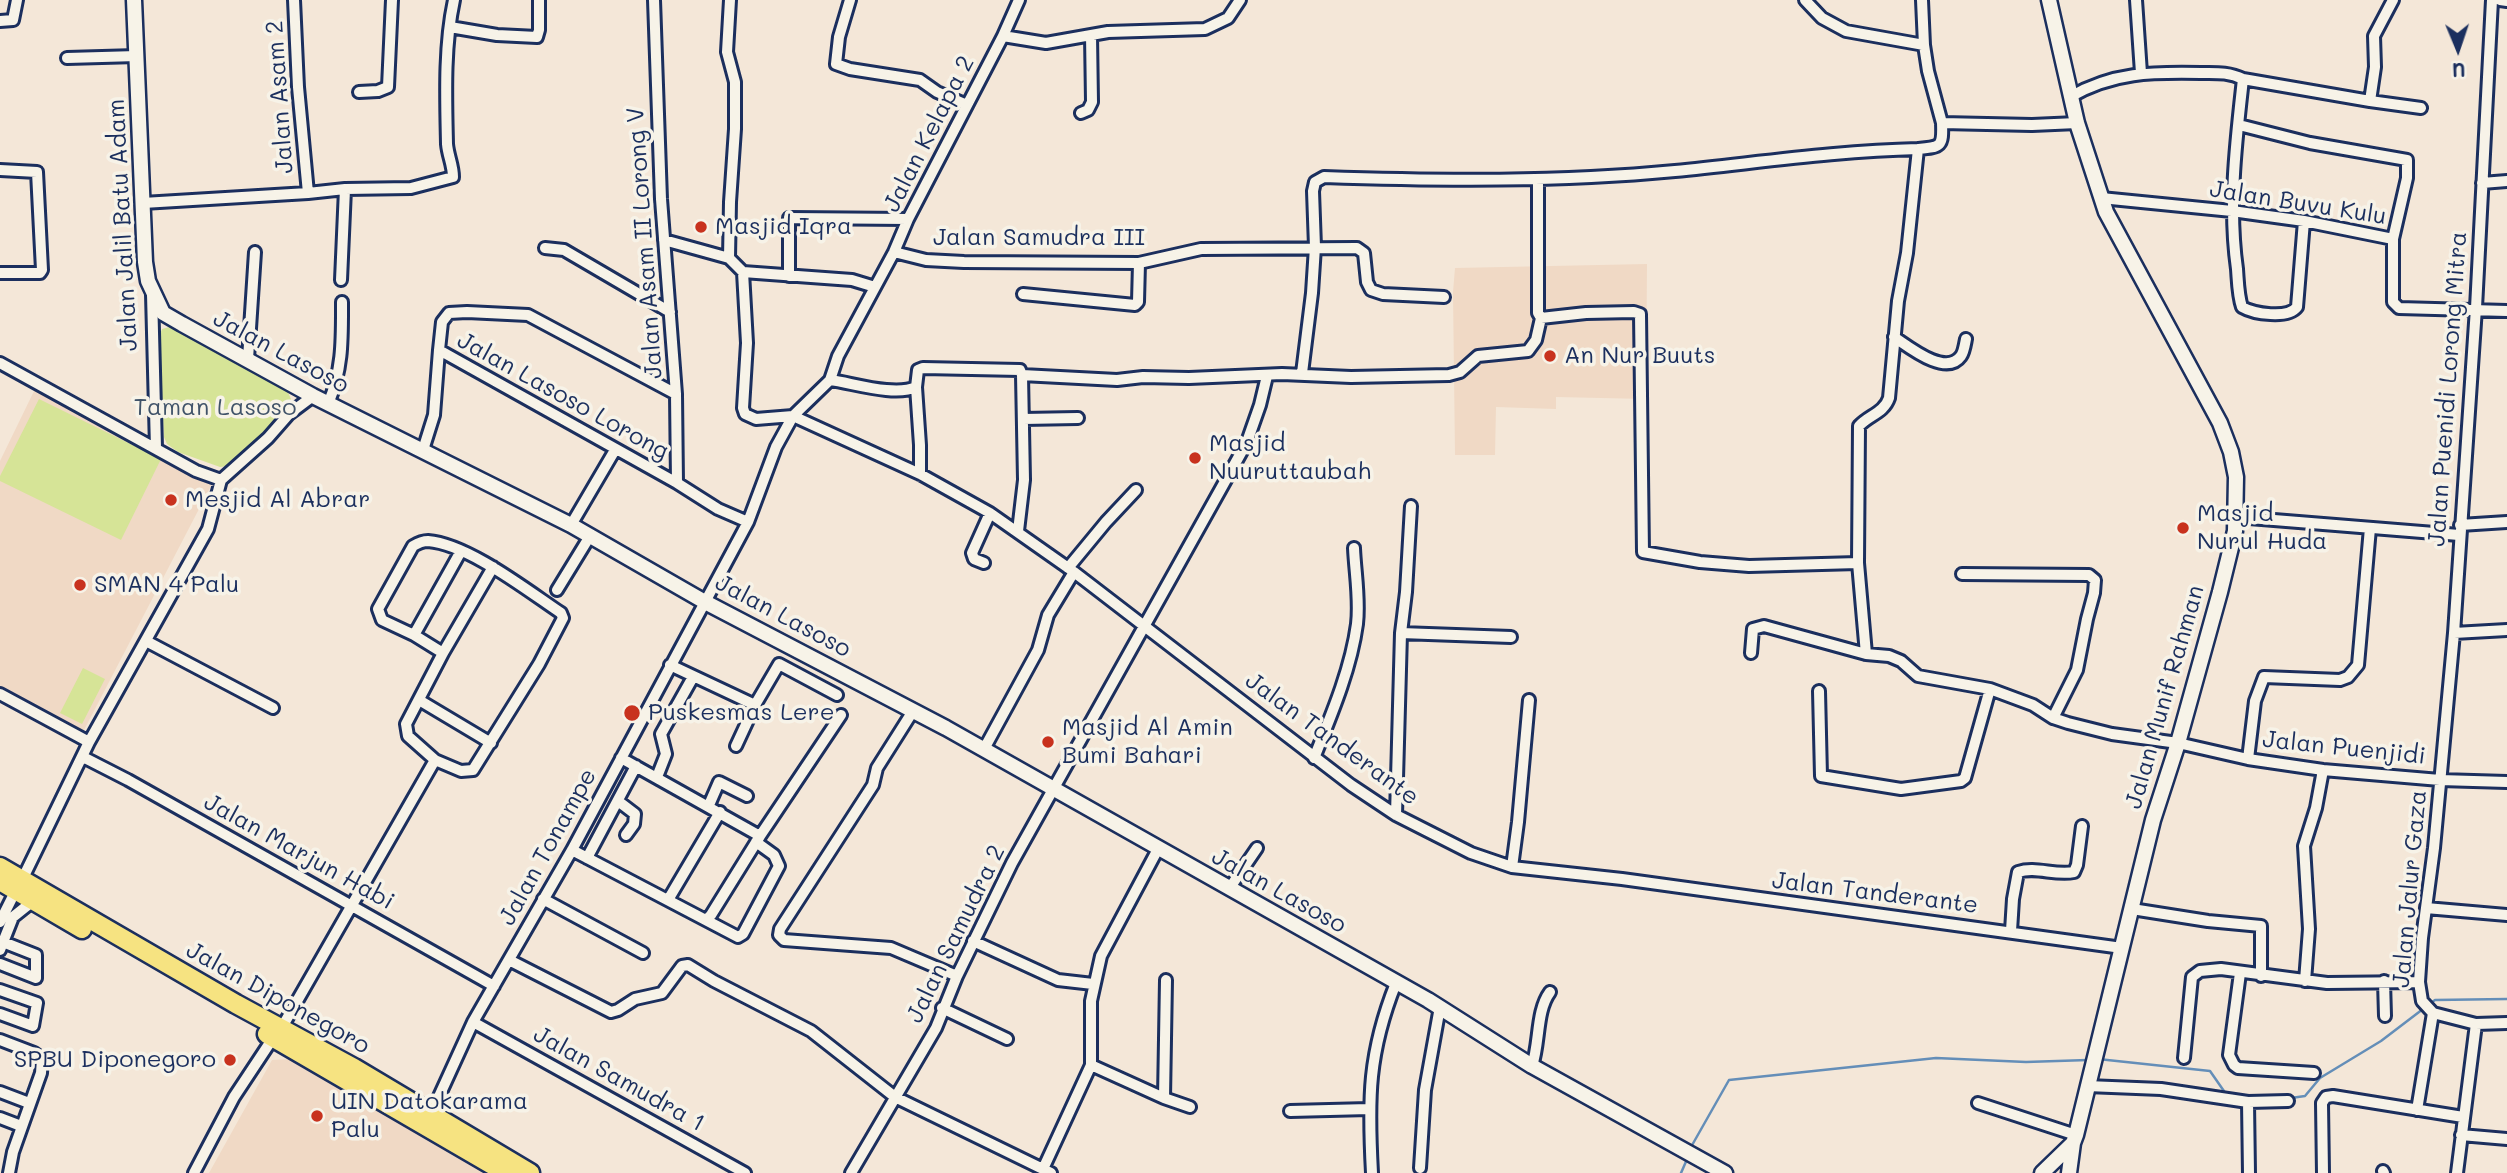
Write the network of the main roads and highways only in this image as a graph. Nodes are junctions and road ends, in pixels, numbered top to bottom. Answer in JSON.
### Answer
{"nodes":[{"id":1,"x":0,"y":867,"type":"edge"},
{"id":2,"x":13,"y":884,"type":"edge"},
{"id":3,"x":277,"y":1033,"type":"junction"},
{"id":4,"x":382,"y":1094,"type":"junction"},
{"id":5,"x":506,"y":1173,"type":"edge"},
{"id":6,"x":530,"y":1173,"type":"edge"}],
"edges":[{"from":1,"to":2,"type":"highway","name":"Jalan Diponegoro"},
{"from":2,"to":3,"type":"highway","name":"Jalan Diponegoro"},
{"from":2,"to":3,"type":"highway","name":"Jalan Diponegoro"},
{"from":3,"to":4,"type":"highway","name":"Jalan Diponegoro"},
{"from":4,"to":5,"type":"highway","name":"Jalan Diponegoro"},
{"from":4,"to":6,"type":"highway","name":"Jalan Diponegoro"}]}
